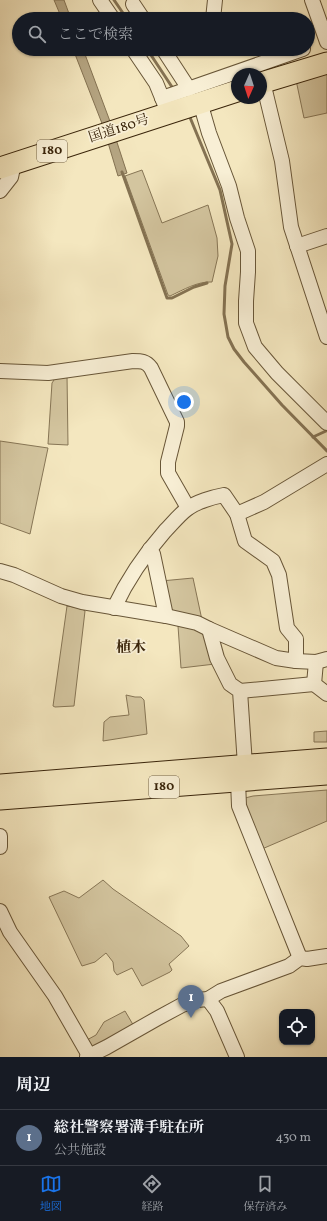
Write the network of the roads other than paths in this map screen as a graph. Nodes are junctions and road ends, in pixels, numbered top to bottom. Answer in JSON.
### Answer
{"nodes":[{"id":1,"x":100,"y":0,"type":"edge"},
{"id":2,"x":215,"y":0,"type":"edge"},
{"id":3,"x":312,"y":0,"type":"edge"},
{"id":4,"x":133,"y":4,"type":"dead end"},
{"id":5,"x":108,"y":12,"type":"edge"},
{"id":6,"x":138,"y":12,"type":"edge"},
{"id":7,"x":214,"y":12,"type":"edge"},
{"id":8,"x":327,"y":41,"type":"edge"},
{"id":9,"x":315,"y":45,"type":"edge"},
{"id":10,"x":138,"y":56,"type":"edge"},
{"id":11,"x":167,"y":56,"type":"edge"},
{"id":12,"x":286,"y":56,"type":"edge"},
{"id":13,"x":327,"y":63,"type":"edge"},
{"id":14,"x":267,"y":81,"type":"edge"},
{"id":15,"x":231,"y":92,"type":"edge"},
{"id":16,"x":192,"y":96,"type":"junction"},
{"id":17,"x":267,"y":102,"type":"edge"},
{"id":18,"x":168,"y":104,"type":"junction"},
{"id":19,"x":7,"y":165,"type":"edge"},
{"id":20,"x":0,"y":191,"type":"edge"},
{"id":21,"x":327,"y":236,"type":"edge"},
{"id":22,"x":297,"y":246,"type":"junction"},
{"id":23,"x":327,"y":337,"type":"edge"},
{"id":24,"x":0,"y":371,"type":"edge"},
{"id":25,"x":327,"y":423,"type":"edge"},
{"id":26,"x":325,"y":465,"type":"edge"},
{"id":27,"x":188,"y":508,"type":"junction"},
{"id":28,"x":237,"y":514,"type":"junction"},
{"id":29,"x":150,"y":549,"type":"junction"},
{"id":30,"x":0,"y":571,"type":"edge"},
{"id":31,"x":114,"y":608,"type":"junction"},
{"id":32,"x":166,"y":616,"type":"junction"},
{"id":33,"x":209,"y":629,"type":"junction"},
{"id":34,"x":321,"y":660,"type":"edge"},
{"id":35,"x":296,"y":661,"type":"junction"},
{"id":36,"x":314,"y":684,"type":"junction"},
{"id":37,"x":240,"y":691,"type":"junction"},
{"id":38,"x":327,"y":694,"type":"edge"},
{"id":39,"x":327,"y":759,"type":"edge"},
{"id":40,"x":241,"y":773,"type":"junction"},
{"id":41,"x":327,"y":774,"type":"edge"},
{"id":42,"x":0,"y":785,"type":"edge"},
{"id":43,"x":0,"y":799,"type":"edge"},
{"id":44,"x":0,"y":836,"type":"edge"},
{"id":45,"x":0,"y":847,"type":"edge"},
{"id":46,"x":0,"y":914,"type":"edge"},
{"id":47,"x":327,"y":956,"type":"edge"},
{"id":48,"x":300,"y":958,"type":"junction"},
{"id":49,"x":208,"y":999,"type":"junction"},
{"id":50,"x":89,"y":1057,"type":"edge"},
{"id":51,"x":237,"y":1057,"type":"edge"}],
"edges":[{"from":1,"to":5,"type":"street"},
{"from":2,"to":7,"type":"street"},
{"from":3,"to":8,"type":"street"},
{"from":4,"to":6,"type":"street"},
{"from":8,"to":9,"type":"street"},
{"from":10,"to":18,"type":"street"},
{"from":11,"to":16,"type":"street"},
{"from":12,"to":16,"type":"street"},
{"from":13,"to":14,"type":"highway"},
{"from":15,"to":16,"type":"highway","name":"国道180号","number":"180"},
{"from":16,"to":18,"type":"highway","name":"国道180号","number":"180"},
{"from":16,"to":25,"type":"street"},
{"from":17,"to":22,"type":"street"},
{"from":18,"to":19,"type":"highway","name":"国道180号","number":"180"},
{"from":19,"to":20,"type":"street"},
{"from":21,"to":22,"type":"street"},
{"from":22,"to":23,"type":"street"},
{"from":24,"to":27,"type":"street"},
{"from":26,"to":28,"type":"street"},
{"from":27,"to":28,"type":"street"},
{"from":27,"to":29,"type":"street"},
{"from":28,"to":35,"type":"street"},
{"from":29,"to":31,"type":"street"},
{"from":29,"to":32,"type":"street"},
{"from":30,"to":31,"type":"street"},
{"from":31,"to":32,"type":"street"},
{"from":32,"to":33,"type":"street"},
{"from":33,"to":35,"type":"street"},
{"from":33,"to":37,"type":"street"},
{"from":34,"to":35,"type":"street"},
{"from":34,"to":36,"type":"street"},
{"from":36,"to":37,"type":"street"},
{"from":36,"to":38,"type":"street"},
{"from":37,"to":40,"type":"street"},
{"from":39,"to":40,"type":"highway","number":"180"},
{"from":40,"to":41,"type":"highway","number":"180"},
{"from":40,"to":42,"type":"highway","number":"180"},
{"from":40,"to":43,"type":"highway","number":"180"},
{"from":40,"to":48,"type":"street"},
{"from":44,"to":45,"type":"street"},
{"from":46,"to":50,"type":"street"},
{"from":47,"to":48,"type":"street"},
{"from":48,"to":49,"type":"street"},
{"from":49,"to":50,"type":"street"},
{"from":49,"to":51,"type":"street"}]}
